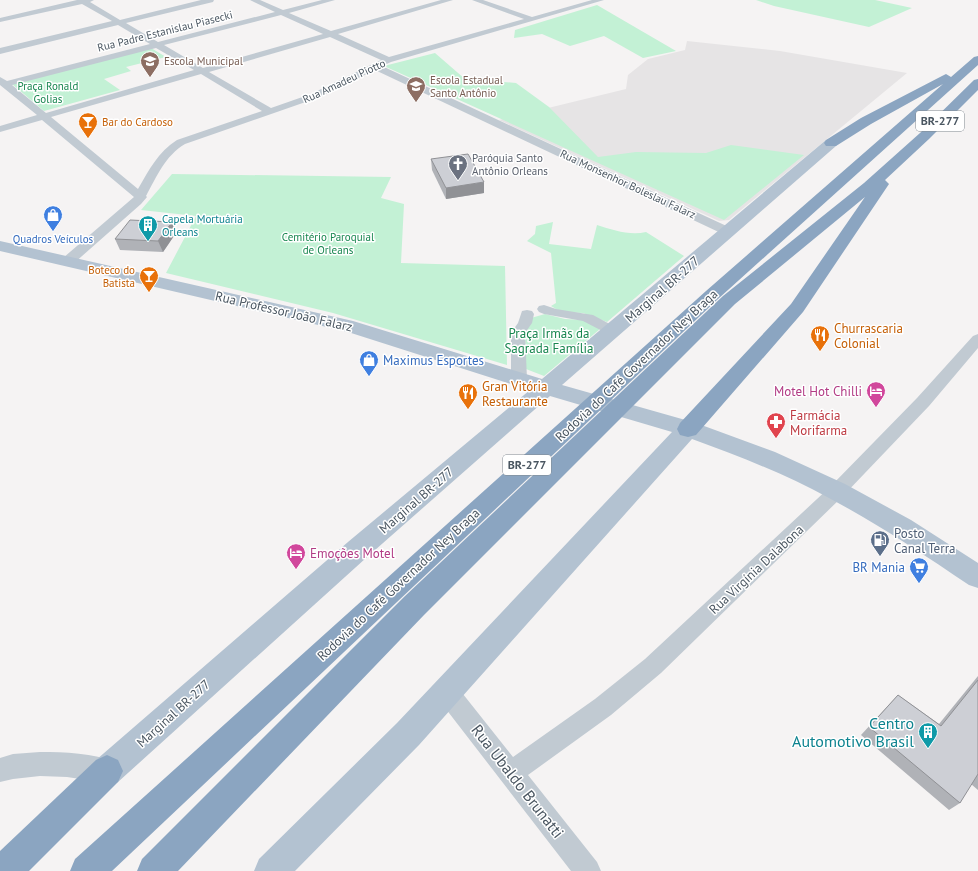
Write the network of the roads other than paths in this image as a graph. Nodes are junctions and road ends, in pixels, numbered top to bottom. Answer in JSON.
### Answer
{"nodes":[{"id":1,"x":85,"y":0,"type":"edge"},
{"id":2,"x":210,"y":0,"type":"edge"},
{"id":3,"x":254,"y":0,"type":"edge"},
{"id":4,"x":331,"y":0,"type":"edge"},
{"id":5,"x":449,"y":0,"type":"edge"},
{"id":6,"x":476,"y":0,"type":"edge"},
{"id":7,"x":600,"y":0,"type":"edge"},
{"id":8,"x":282,"y":12,"type":"junction"},
{"id":9,"x":0,"y":19,"type":"edge"},
{"id":10,"x":531,"y":19,"type":"junction"},
{"id":11,"x":118,"y":22,"type":"junction"},
{"id":12,"x":330,"y":34,"type":"junction"},
{"id":13,"x":157,"y":45,"type":"junction"},
{"id":14,"x":0,"y":50,"type":"edge"},
{"id":15,"x":388,"y":60,"type":"junction"},
{"id":16,"x":374,"y":66,"type":"junction"},
{"id":17,"x":976,"y":69,"type":"edge"},
{"id":18,"x":201,"y":71,"type":"junction"},
{"id":19,"x":3,"y":82,"type":"edge"},
{"id":20,"x":270,"y":111,"type":"junction"},
{"id":21,"x":43,"y":116,"type":"junction"},
{"id":22,"x":0,"y":129,"type":"edge"},
{"id":23,"x":831,"y":144,"type":"joint"},
{"id":24,"x":901,"y":157,"type":"junction"},
{"id":25,"x":141,"y":197,"type":"junction"},
{"id":26,"x":729,"y":232,"type":"junction"},
{"id":27,"x":0,"y":246,"type":"edge"},
{"id":28,"x":68,"y":261,"type":"junction"},
{"id":29,"x":544,"y":310,"type":"dead end"},
{"id":30,"x":527,"y":314,"type":"dead end"},
{"id":31,"x":612,"y":331,"type":"junction"},
{"id":32,"x":978,"y":339,"type":"edge"},
{"id":33,"x":519,"y":379,"type":"junction"},
{"id":34,"x":555,"y":390,"type":"junction"},
{"id":35,"x":680,"y":426,"type":"junction"},
{"id":36,"x":837,"y":491,"type":"junction"},
{"id":37,"x":978,"y":577,"type":"edge"},
{"id":38,"x":447,"y":692,"type":"junction"},
{"id":39,"x":0,"y":770,"type":"edge"},
{"id":40,"x":108,"y":771,"type":"junction"},
{"id":41,"x":511,"y":773,"type":"junction"},
{"id":42,"x":0,"y":855,"type":"edge"},
{"id":43,"x":4,"y":871,"type":"edge"},
{"id":44,"x":87,"y":871,"type":"edge"},
{"id":45,"x":154,"y":871,"type":"edge"},
{"id":46,"x":271,"y":871,"type":"edge"},
{"id":47,"x":588,"y":871,"type":"edge"}],
"edges":[{"from":1,"to":9,"type":"street"},
{"from":1,"to":11,"type":"street"},
{"from":2,"to":11,"type":"street"},
{"from":3,"to":8,"type":"street"},
{"from":4,"to":8,"type":"street","name":"Rua Padre Estanislau Piasecki"},
{"from":5,"to":12,"type":"street"},
{"from":6,"to":10,"type":"street"},
{"from":7,"to":10,"type":"street","name":"Rua Amadeu Piotto"},
{"from":8,"to":12,"type":"street"},
{"from":8,"to":13,"type":"street","name":"Rua Padre Estanislau Piasecki"},
{"from":10,"to":15,"type":"street","name":"Rua Amadeu Piotto"},
{"from":11,"to":13,"type":"street"},
{"from":11,"to":14,"type":"street"},
{"from":12,"to":15,"type":"street"},
{"from":12,"to":18,"type":"street"},
{"from":13,"to":18,"type":"street"},
{"from":13,"to":19,"type":"street","name":"Rua Padre Estanislau Piasecki"},
{"from":15,"to":16,"type":"street","name":"Rua Amadeu Piotto"},
{"from":16,"to":20,"type":"street","name":"Rua Amadeu Piotto"},
{"from":16,"to":26,"type":"street","name":"Rua Monsenhor Boleslau Falarz"},
{"from":17,"to":23,"type":"highway"},
{"from":17,"to":24,"type":"highway","name":"Rodovia do Café Governador Ney Braga","number":"BR-277"},
{"from":17,"to":44,"type":"highway","name":"Rodovia do Café Governador Ney Braga","number":"BR-277"},
{"from":18,"to":20,"type":"street"},
{"from":18,"to":21,"type":"street"},
{"from":19,"to":21,"type":"street"},
{"from":20,"to":25,"type":"street","name":"Rua Amadeu Piotto"},
{"from":21,"to":22,"type":"street"},
{"from":21,"to":25,"type":"street"},
{"from":23,"to":26,"type":"main road","name":"Marginal BR-277"},
{"from":24,"to":35,"type":"highway"},
{"from":24,"to":45,"type":"highway","name":"Rodovia do Café Governador Ney Braga","number":"BR-277"},
{"from":25,"to":28,"type":"street","name":"Rua Amadeu Piotto"},
{"from":26,"to":31,"type":"main road","name":"Marginal BR-277"},
{"from":27,"to":28,"type":"main road","name":"Rua Professor João Falarz"},
{"from":28,"to":33,"type":"main road","name":"Rua Professor João Falarz"},
{"from":29,"to":31,"type":"street"},
{"from":30,"to":33,"type":"street"},
{"from":31,"to":34,"type":"main road","name":"Marginal BR-277"},
{"from":32,"to":36,"type":"street","name":"Rua Virgínia Dalabona"},
{"from":33,"to":34,"type":"main road","name":"Rua Professor João Falarz"},
{"from":34,"to":35,"type":"main road","name":"Rua Professor João Falarz"},
{"from":34,"to":40,"type":"main road","name":"Marginal BR-277"},
{"from":35,"to":36,"type":"main road","name":"Rua Professor João Falarz"},
{"from":35,"to":38,"type":"main road"},
{"from":36,"to":37,"type":"main road","name":"Rua Professor João Falarz"},
{"from":36,"to":41,"type":"street","name":"Rua Virgínia Dalabona"},
{"from":38,"to":41,"type":"street","name":"Rua Ubaldo Brunatti"},
{"from":38,"to":46,"type":"main road"},
{"from":39,"to":40,"type":"street"},
{"from":40,"to":42,"type":"street","name":"Marginal BR-277"},
{"from":40,"to":43,"type":"highway"},
{"from":41,"to":47,"type":"street","name":"Rua Ubaldo Brunatti"}]}
